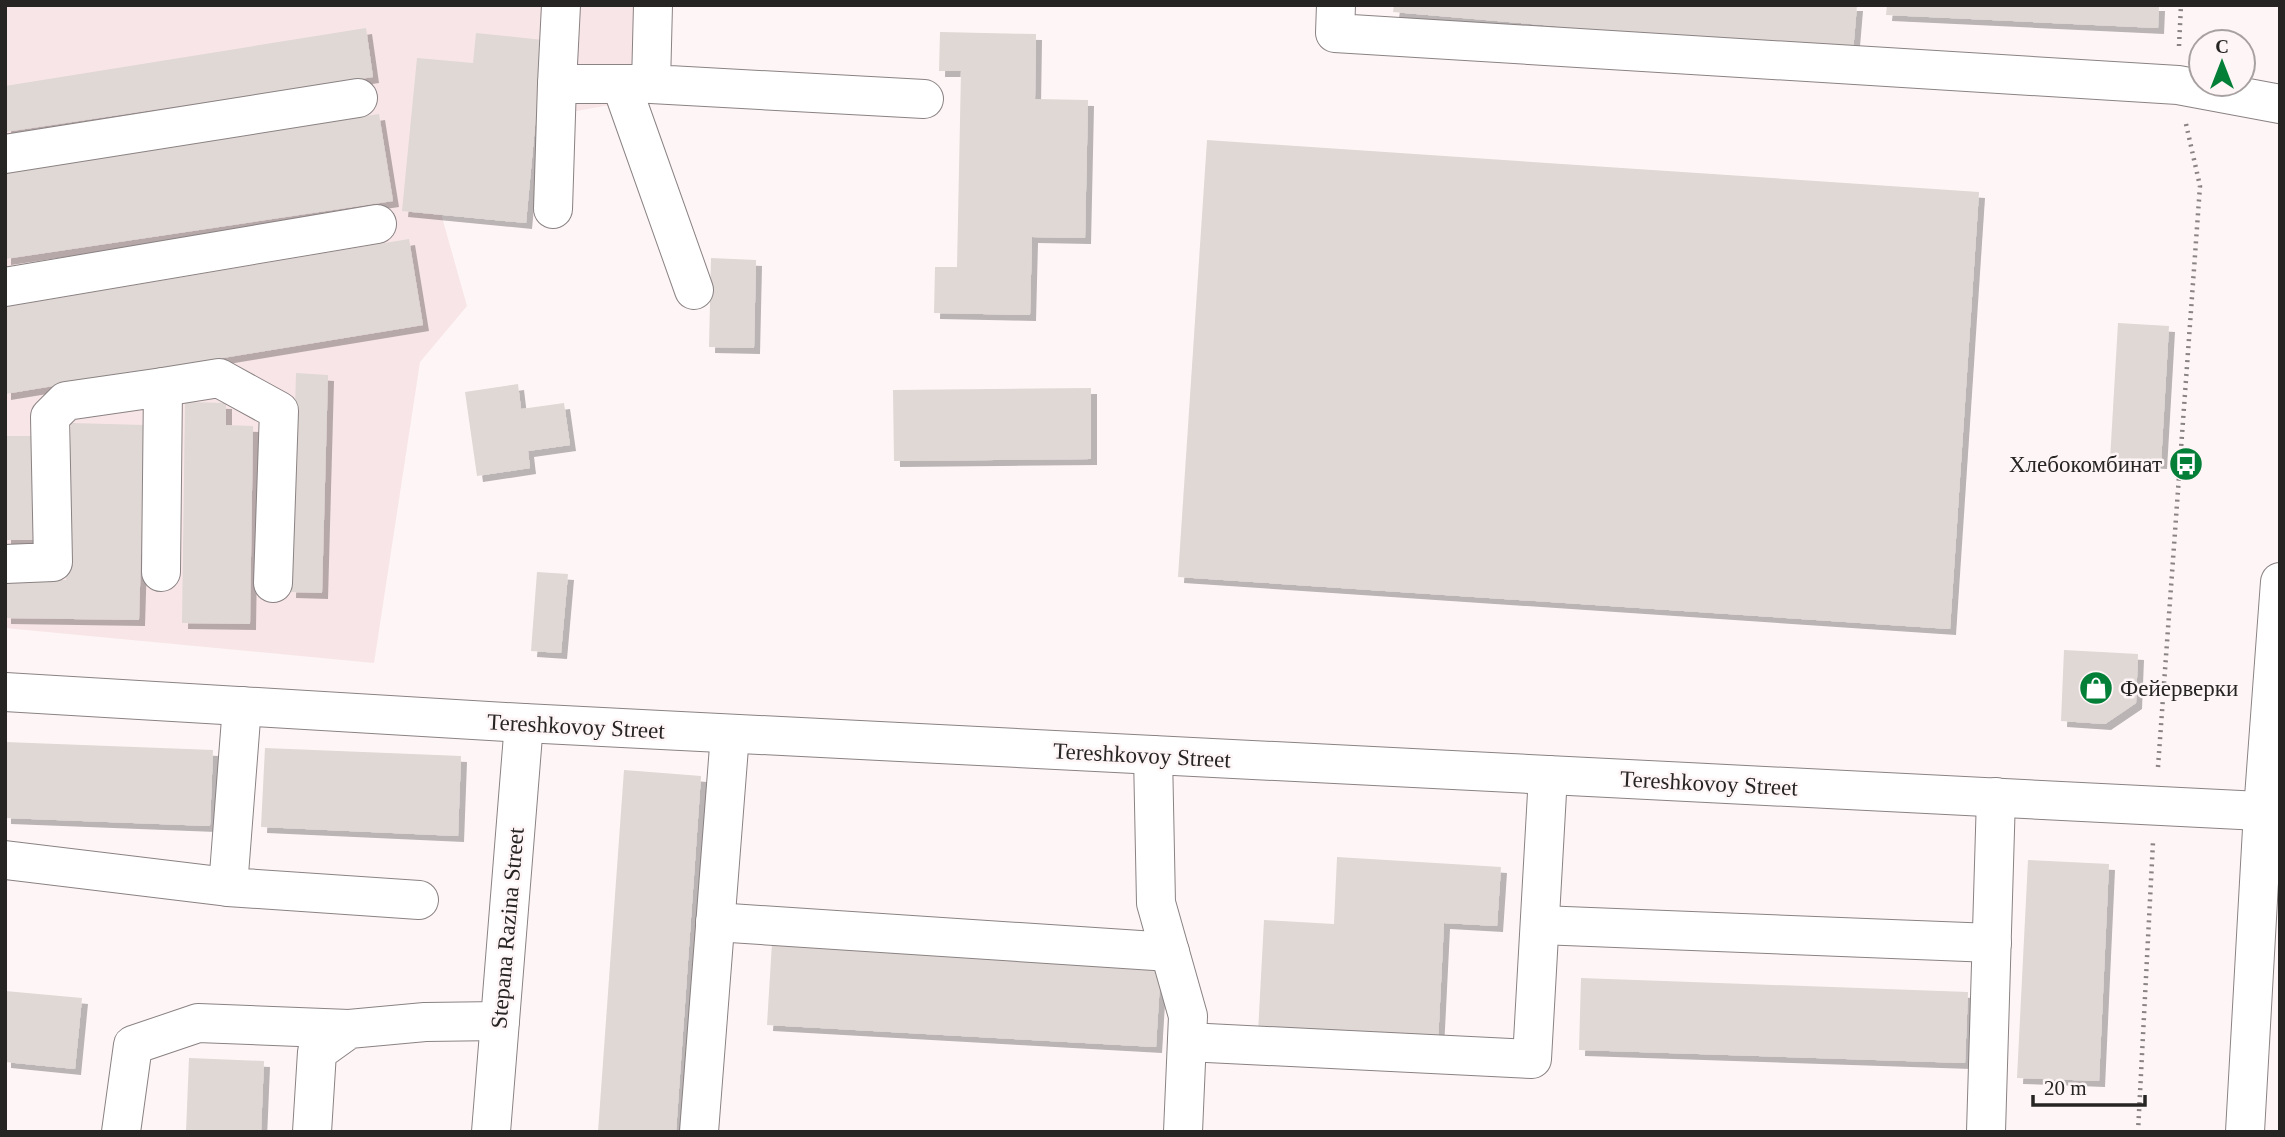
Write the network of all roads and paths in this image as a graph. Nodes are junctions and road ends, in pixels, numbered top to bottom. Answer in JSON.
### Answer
{"nodes":[{"id":1,"x":561,"y":5,"type":"edge"},
{"id":2,"x":653,"y":5,"type":"edge"},
{"id":3,"x":1336,"y":5,"type":"edge"},
{"id":4,"x":2181,"y":5,"type":"edge"},
{"id":5,"x":557,"y":84,"type":"junction"},
{"id":6,"x":636,"y":84,"type":"junction"},
{"id":7,"x":2178,"y":85,"type":"junction"},
{"id":8,"x":358,"y":98,"type":"dead end"},
{"id":9,"x":924,"y":99,"type":"dead end"},
{"id":10,"x":2280,"y":104,"type":"edge"},
{"id":11,"x":5,"y":154,"type":"edge"},
{"id":12,"x":553,"y":209,"type":"dead end"},
{"id":13,"x":377,"y":223,"type":"dead end"},
{"id":14,"x":5,"y":287,"type":"edge"},
{"id":15,"x":694,"y":290,"type":"dead end"},
{"id":16,"x":163,"y":387,"type":"junction"},
{"id":17,"x":5,"y":564,"type":"edge"},
{"id":18,"x":161,"y":572,"type":"dead end"},
{"id":19,"x":2280,"y":582,"type":"edge"},
{"id":20,"x":273,"y":583,"type":"dead end"},
{"id":21,"x":5,"y":692,"type":"edge"},
{"id":22,"x":242,"y":706,"type":"junction"},
{"id":23,"x":524,"y":723,"type":"junction"},
{"id":24,"x":730,"y":734,"type":"junction"},
{"id":25,"x":1153,"y":755,"type":"junction"},
{"id":26,"x":1548,"y":775,"type":"junction"},
{"id":27,"x":1996,"y":797,"type":"junction"},
{"id":28,"x":2155,"y":806,"type":"junction"},
{"id":29,"x":2271,"y":812,"type":"edge"},
{"id":30,"x":5,"y":860,"type":"edge"},
{"id":31,"x":228,"y":887,"type":"junction"},
{"id":32,"x":419,"y":900,"type":"dead end"},
{"id":33,"x":715,"y":922,"type":"junction"},
{"id":34,"x":1539,"y":925,"type":"junction"},
{"id":35,"x":1992,"y":943,"type":"junction"},
{"id":36,"x":1170,"y":952,"type":"junction"},
{"id":37,"x":500,"y":1021,"type":"junction"},
{"id":38,"x":349,"y":1029,"type":"junction"},
{"id":39,"x":1187,"y":1042,"type":"junction"},
{"id":40,"x":121,"y":1132,"type":"edge"},
{"id":41,"x":312,"y":1132,"type":"edge"},
{"id":42,"x":491,"y":1132,"type":"edge"},
{"id":43,"x":699,"y":1132,"type":"edge"},
{"id":44,"x":1183,"y":1132,"type":"edge"},
{"id":45,"x":1986,"y":1132,"type":"edge"},
{"id":46,"x":2138,"y":1132,"type":"edge"},
{"id":47,"x":2245,"y":1132,"type":"edge"}],
"edges":[{"from":1,"to":5,"type":"street"},
{"from":2,"to":6,"type":"street"},
{"from":3,"to":7,"type":"street"},
{"from":4,"to":7,"type":"path"},
{"from":5,"to":6,"type":"street"},
{"from":5,"to":12,"type":"street"},
{"from":6,"to":9,"type":"street"},
{"from":6,"to":15,"type":"street"},
{"from":7,"to":10,"type":"street"},
{"from":7,"to":28,"type":"path"},
{"from":8,"to":11,"type":"street"},
{"from":13,"to":14,"type":"street"},
{"from":16,"to":17,"type":"street"},
{"from":16,"to":18,"type":"street"},
{"from":16,"to":20,"type":"street"},
{"from":19,"to":29,"type":"street"},
{"from":21,"to":22,"type":"street","name":"Tereshkovoy Street"},
{"from":22,"to":23,"type":"street","name":"Tereshkovoy Street"},
{"from":22,"to":31,"type":"street"},
{"from":23,"to":24,"type":"street","name":"Tereshkovoy Street"},
{"from":23,"to":37,"type":"street","name":"Stepana Razina Street"},
{"from":24,"to":25,"type":"street","name":"Tereshkovoy Street"},
{"from":24,"to":33,"type":"street"},
{"from":25,"to":26,"type":"street","name":"Tereshkovoy Street"},
{"from":25,"to":36,"type":"street"},
{"from":26,"to":27,"type":"street","name":"Tereshkovoy Street"},
{"from":26,"to":34,"type":"street"},
{"from":27,"to":28,"type":"street","name":"Tereshkovoy Street"},
{"from":27,"to":35,"type":"street"},
{"from":28,"to":29,"type":"street","name":"Tereshkovoy Street"},
{"from":28,"to":46,"type":"path"},
{"from":29,"to":47,"type":"street"},
{"from":30,"to":31,"type":"street"},
{"from":31,"to":32,"type":"street"},
{"from":33,"to":36,"type":"street"},
{"from":33,"to":43,"type":"street"},
{"from":34,"to":35,"type":"street"},
{"from":34,"to":39,"type":"street"},
{"from":35,"to":45,"type":"street"},
{"from":36,"to":39,"type":"street"},
{"from":37,"to":38,"type":"street"},
{"from":37,"to":42,"type":"street","name":"Stepana Razina Street"},
{"from":38,"to":40,"type":"street"},
{"from":38,"to":41,"type":"street"},
{"from":39,"to":44,"type":"street"}]}
